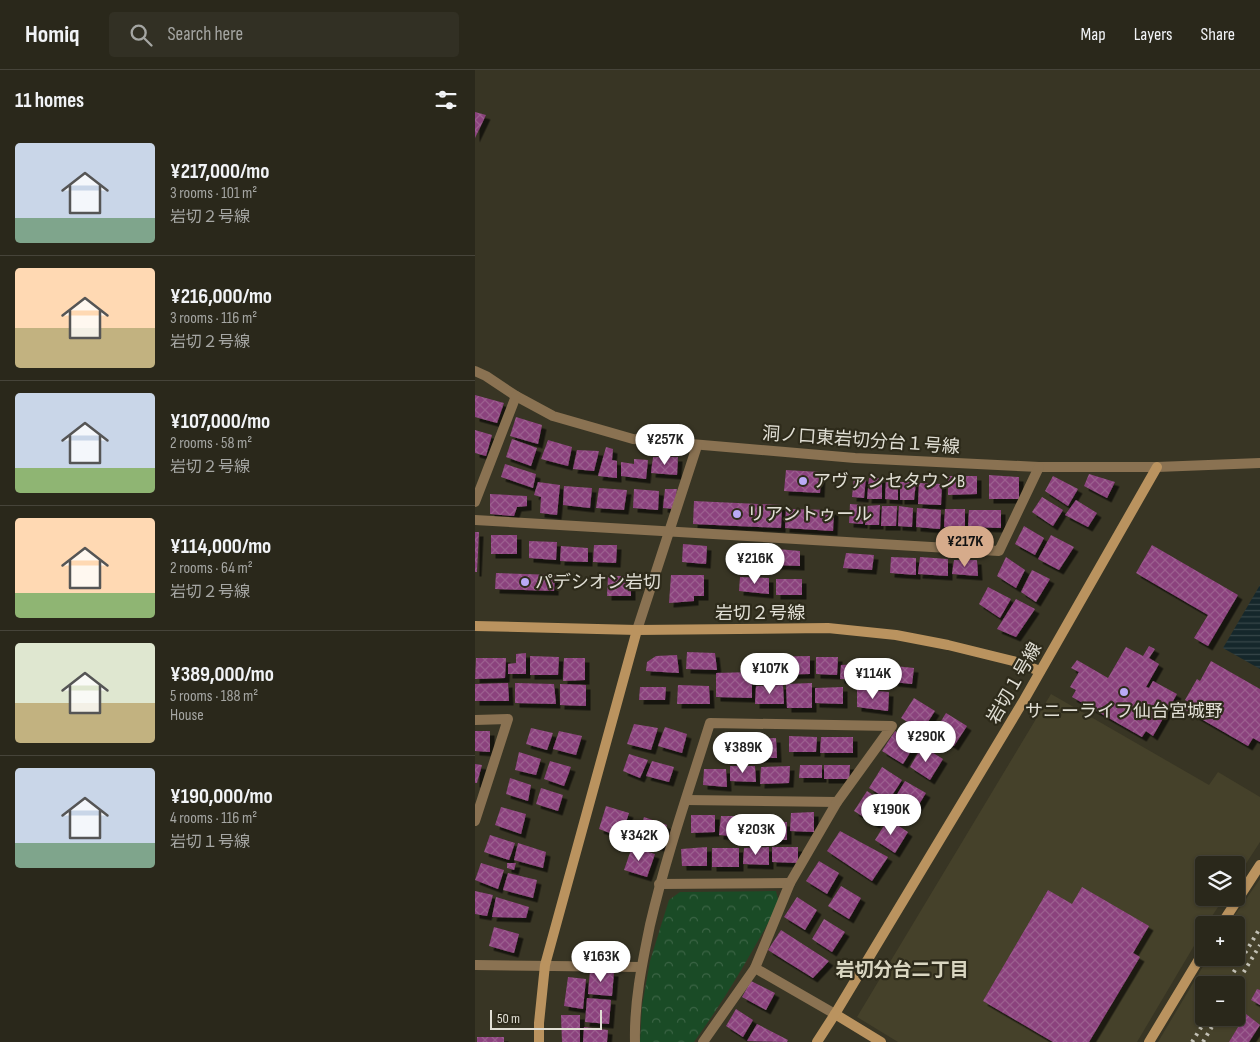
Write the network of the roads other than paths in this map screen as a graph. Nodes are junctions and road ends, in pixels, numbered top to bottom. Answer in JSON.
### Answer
{"nodes":[{"id":1,"x":475,"y":371,"type":"edge"},
{"id":2,"x":516,"y":396,"type":"junction"},
{"id":3,"x":697,"y":446,"type":"junction"},
{"id":4,"x":1260,"y":463,"type":"edge"},
{"id":5,"x":1039,"y":467,"type":"junction"},
{"id":6,"x":1157,"y":467,"type":"junction"},
{"id":7,"x":475,"y":502,"type":"edge"},
{"id":8,"x":475,"y":520,"type":"edge"},
{"id":9,"x":669,"y":530,"type":"junction"},
{"id":10,"x":475,"y":626,"type":"edge"},
{"id":11,"x":637,"y":630,"type":"junction"},
{"id":12,"x":1040,"y":671,"type":"junction"},
{"id":13,"x":475,"y":720,"type":"edge"},
{"id":14,"x":686,"y":800,"type":"junction"},
{"id":15,"x":837,"y":802,"type":"junction"},
{"id":16,"x":475,"y":821,"type":"edge"},
{"id":17,"x":1260,"y":865,"type":"edge"},
{"id":18,"x":659,"y":884,"type":"junction"},
{"id":19,"x":790,"y":884,"type":"junction"},
{"id":20,"x":1227,"y":916,"type":"edge"},
{"id":21,"x":475,"y":965,"type":"edge"},
{"id":22,"x":545,"y":965,"type":"junction"},
{"id":23,"x":1195,"y":966,"type":"edge"},
{"id":24,"x":641,"y":967,"type":"junction"},
{"id":25,"x":755,"y":968,"type":"junction"},
{"id":26,"x":835,"y":1014,"type":"junction"},
{"id":27,"x":539,"y":1042,"type":"edge"},
{"id":28,"x":635,"y":1042,"type":"edge"},
{"id":29,"x":703,"y":1042,"type":"edge"},
{"id":30,"x":817,"y":1042,"type":"edge"},
{"id":31,"x":881,"y":1042,"type":"edge"},
{"id":32,"x":1149,"y":1042,"type":"edge"}],
"edges":[{"from":1,"to":2,"type":"street","name":"洞ノ口東岩切分台１号線"},
{"from":2,"to":3,"type":"street","name":"洞ノ口東岩切分台１号線"},
{"from":2,"to":7,"type":"street"},
{"from":3,"to":5,"type":"street","name":"洞ノ口東岩切分台１号線"},
{"from":3,"to":9,"type":"street"},
{"from":4,"to":6,"type":"street","name":"洞ノ口東岩切分台１号線"},
{"from":5,"to":6,"type":"street","name":"洞ノ口東岩切分台１号線"},
{"from":5,"to":9,"type":"street"},
{"from":6,"to":12,"type":"street","name":"岩切１号線"},
{"from":8,"to":9,"type":"street"},
{"from":9,"to":11,"type":"street"},
{"from":10,"to":11,"type":"street","name":"岩切２号線"},
{"from":11,"to":12,"type":"street","name":"岩切２号線"},
{"from":11,"to":22,"type":"street"},
{"from":12,"to":26,"type":"street","name":"岩切１号線"},
{"from":13,"to":16,"type":"street"},
{"from":14,"to":15,"type":"street"},
{"from":14,"to":15,"type":"street"},
{"from":14,"to":18,"type":"street"},
{"from":15,"to":19,"type":"street"},
{"from":17,"to":20,"type":"street"},
{"from":18,"to":19,"type":"street"},
{"from":18,"to":24,"type":"street"},
{"from":19,"to":25,"type":"street"},
{"from":21,"to":22,"type":"street"},
{"from":22,"to":24,"type":"street"},
{"from":22,"to":27,"type":"street"},
{"from":23,"to":32,"type":"street"},
{"from":24,"to":28,"type":"street"},
{"from":25,"to":26,"type":"street"},
{"from":25,"to":29,"type":"street"},
{"from":26,"to":30,"type":"street","name":"岩切１号線"},
{"from":26,"to":31,"type":"street"}]}
